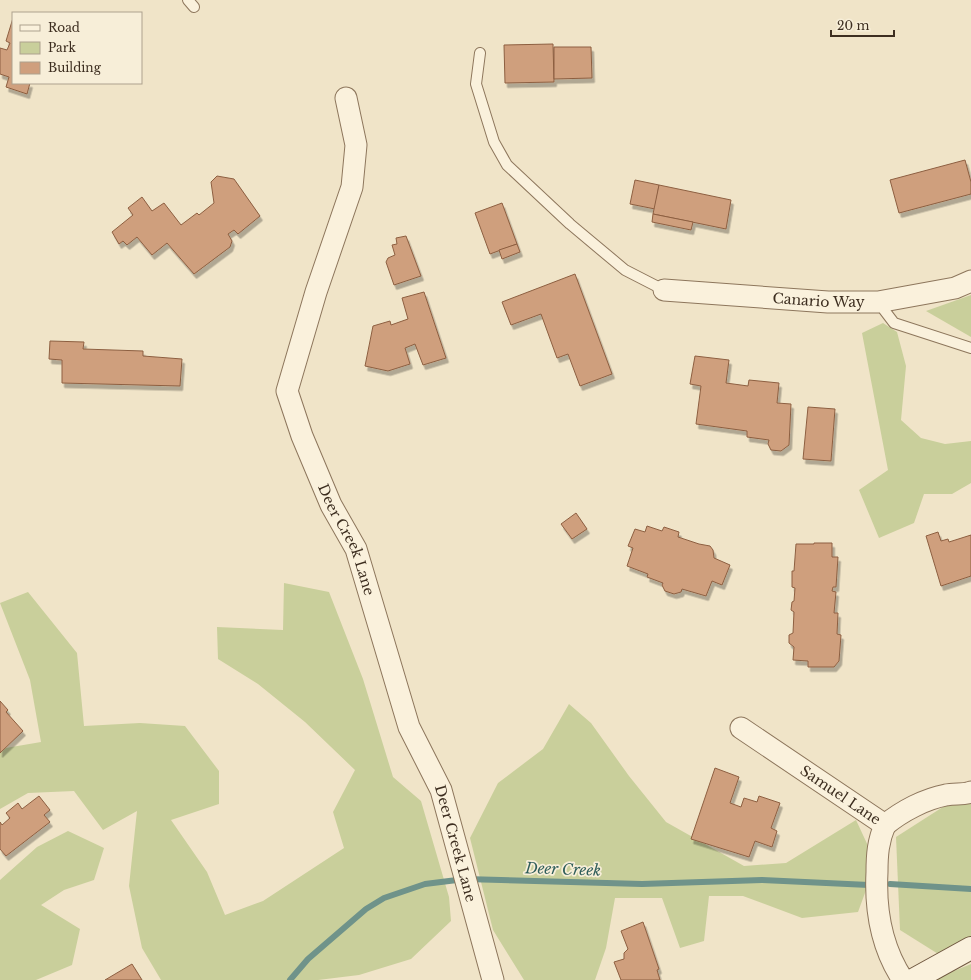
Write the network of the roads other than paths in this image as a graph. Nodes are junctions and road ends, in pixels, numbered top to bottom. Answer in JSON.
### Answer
{"nodes":[{"id":1,"x":480,"y":53,"type":"dead end"},
{"id":2,"x":346,"y":98,"type":"dead end"},
{"id":3,"x":971,"y":282,"type":"edge"},
{"id":4,"x":664,"y":290,"type":"joint"},
{"id":5,"x":878,"y":302,"type":"junction"},
{"id":6,"x":971,"y":348,"type":"edge"},
{"id":7,"x":741,"y":728,"type":"dead end"},
{"id":8,"x":971,"y":792,"type":"edge"},
{"id":9,"x":885,"y":825,"type":"junction"},
{"id":10,"x":971,"y":948,"type":"edge"},
{"id":11,"x":493,"y":980,"type":"edge"},
{"id":12,"x":903,"y":980,"type":"edge"},
{"id":13,"x":914,"y":980,"type":"edge"}],
"edges":[{"from":1,"to":4,"type":"lane"},
{"from":2,"to":11,"type":"street","name":"Deer Creek Lane"},
{"from":3,"to":5,"type":"street","name":"Canario Way"},
{"from":4,"to":5,"type":"street","name":"Canario Way"},
{"from":5,"to":6,"type":"lane"},
{"from":7,"to":9,"type":"street","name":"Samuel Lane"},
{"from":8,"to":9,"type":"street"},
{"from":9,"to":12,"type":"street","name":"Samuel Lane"},
{"from":10,"to":13,"type":"street"}]}
